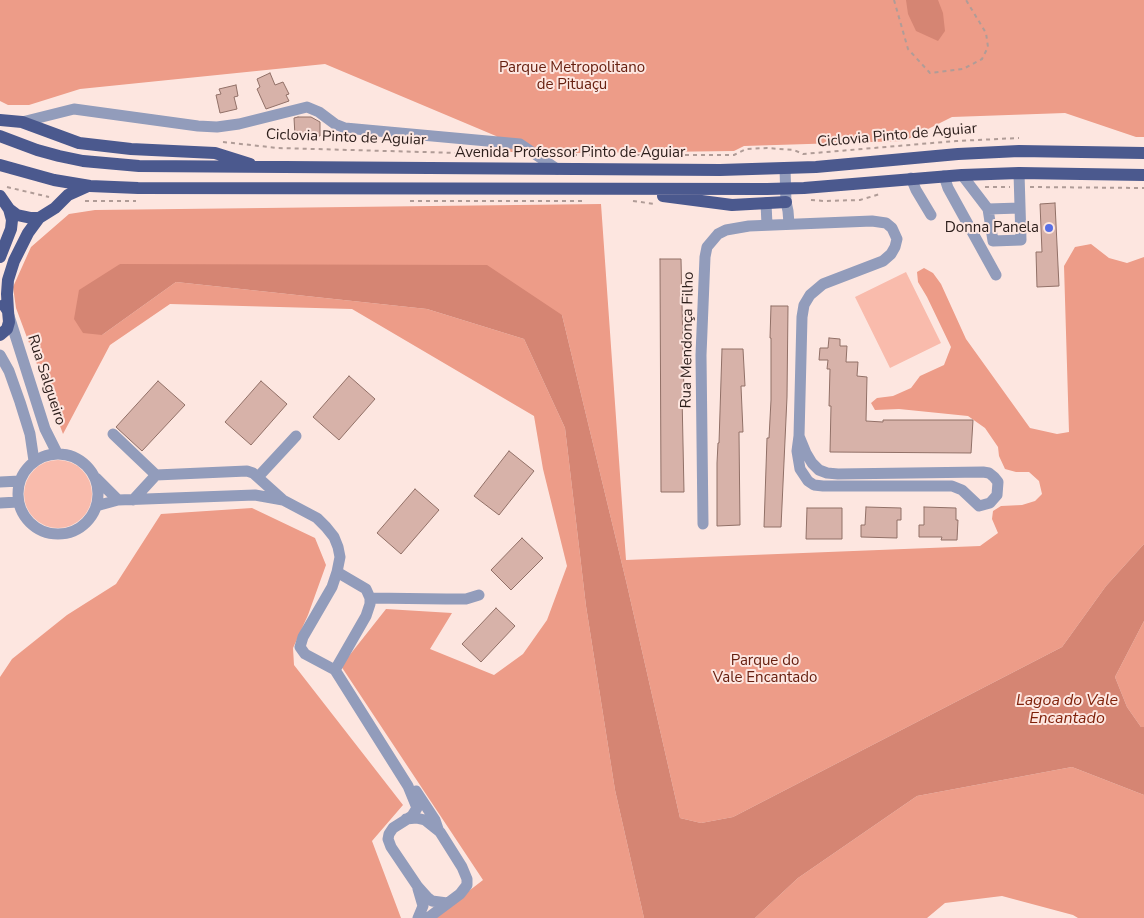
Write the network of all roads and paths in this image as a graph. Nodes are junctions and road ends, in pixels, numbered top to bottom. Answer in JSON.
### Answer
{"nodes":[{"id":1,"x":894,"y":0,"type":"edge"},
{"id":2,"x":966,"y":0,"type":"edge"},
{"id":3,"x":0,"y":114,"type":"edge"},
{"id":4,"x":0,"y":120,"type":"edge"},
{"id":5,"x":22,"y":122,"type":"junction"},
{"id":6,"x":0,"y":136,"type":"edge"},
{"id":7,"x":1023,"y":138,"type":"dead end"},
{"id":8,"x":217,"y":142,"type":"dead end"},
{"id":9,"x":1144,"y":153,"type":"edge"},
{"id":10,"x":499,"y":154,"type":"dead end"},
{"id":11,"x":537,"y":155,"type":"junction"},
{"id":12,"x":0,"y":165,"type":"edge"},
{"id":13,"x":257,"y":167,"type":"junction"},
{"id":14,"x":785,"y":168,"type":"junction"},
{"id":15,"x":557,"y":169,"type":"junction"},
{"id":16,"x":1019,"y":174,"type":"junction"},
{"id":17,"x":962,"y":175,"type":"junction"},
{"id":18,"x":1144,"y":175,"type":"edge"},
{"id":19,"x":944,"y":176,"type":"junction"},
{"id":20,"x":911,"y":178,"type":"junction"},
{"id":21,"x":0,"y":185,"type":"edge"},
{"id":22,"x":90,"y":186,"type":"junction"},
{"id":23,"x":786,"y":188,"type":"junction"},
{"id":24,"x":618,"y":190,"type":"junction"},
{"id":25,"x":0,"y":196,"type":"edge"},
{"id":26,"x":140,"y":200,"type":"dead end"},
{"id":27,"x":62,"y":201,"type":"junction"},
{"id":28,"x":82,"y":201,"type":"dead end"},
{"id":29,"x":404,"y":201,"type":"dead end"},
{"id":30,"x":594,"y":201,"type":"dead end"},
{"id":31,"x":634,"y":201,"type":"dead end"},
{"id":32,"x":786,"y":202,"type":"junction"},
{"id":33,"x":766,"y":204,"type":"junction"},
{"id":34,"x":661,"y":205,"type":"dead end"},
{"id":35,"x":1020,"y":208,"type":"junction"},
{"id":36,"x":9,"y":209,"type":"junction"},
{"id":37,"x":988,"y":209,"type":"junction"},
{"id":38,"x":932,"y":215,"type":"dead end"},
{"id":39,"x":39,"y":218,"type":"junction"},
{"id":40,"x":789,"y":224,"type":"junction"},
{"id":41,"x":767,"y":225,"type":"junction"},
{"id":42,"x":0,"y":257,"type":"edge"},
{"id":43,"x":996,"y":275,"type":"dead end"},
{"id":44,"x":6,"y":309,"type":"edge"},
{"id":45,"x":0,"y":335,"type":"edge"},
{"id":46,"x":0,"y":355,"type":"edge"},
{"id":47,"x":113,"y":434,"type":"dead end"},
{"id":48,"x":296,"y":436,"type":"dead end"},
{"id":49,"x":799,"y":436,"type":"junction"},
{"id":50,"x":57,"y":453,"type":"junction"},
{"id":51,"x":34,"y":461,"type":"junction"},
{"id":52,"x":156,"y":475,"type":"junction"},
{"id":53,"x":258,"y":477,"type":"junction"},
{"id":54,"x":96,"y":478,"type":"junction"},
{"id":55,"x":20,"y":481,"type":"junction"},
{"id":56,"x":0,"y":482,"type":"edge"},
{"id":57,"x":118,"y":500,"type":"junction"},
{"id":58,"x":133,"y":500,"type":"junction"},
{"id":59,"x":283,"y":500,"type":"junction"},
{"id":60,"x":18,"y":502,"type":"junction"},
{"id":61,"x":0,"y":503,"type":"edge"},
{"id":62,"x":96,"y":506,"type":"junction"},
{"id":63,"x":703,"y":524,"type":"dead end"},
{"id":64,"x":337,"y":572,"type":"junction"},
{"id":65,"x":479,"y":595,"type":"dead end"},
{"id":66,"x":370,"y":598,"type":"junction"},
{"id":67,"x":335,"y":670,"type":"junction"},
{"id":68,"x":408,"y":786,"type":"junction"},
{"id":69,"x":406,"y":819,"type":"junction"},
{"id":70,"x":440,"y":832,"type":"junction"},
{"id":71,"x":418,"y":887,"type":"junction"},
{"id":72,"x":447,"y":903,"type":"junction"},
{"id":73,"x":418,"y":918,"type":"edge"},
{"id":74,"x":428,"y":918,"type":"edge"}],
"edges":[{"from":1,"to":2,"type":"path"},
{"from":3,"to":5,"type":"main road"},
{"from":4,"to":5,"type":"main road"},
{"from":5,"to":11,"type":"street"},
{"from":5,"to":13,"type":"main road"},
{"from":6,"to":13,"type":"main road","name":"Avenida Professor Pinto de Aguiar"},
{"from":7,"to":11,"type":"path","name":"Ciclovia Pinto de Aguiar"},
{"from":8,"to":10,"type":"path","name":"Ciclovia Pinto de Aguiar"},
{"from":9,"to":14,"type":"main road","name":"Avenida Professor Pinto de Aguiar"},
{"from":11,"to":15,"type":"street"},
{"from":12,"to":22,"type":"main road"},
{"from":13,"to":15,"type":"main road","name":"Avenida Professor Pinto de Aguiar"},
{"from":14,"to":15,"type":"main road","name":"Avenida Professor Pinto de Aguiar"},
{"from":14,"to":23,"type":"street"},
{"from":16,"to":17,"type":"main road"},
{"from":16,"to":18,"type":"main road"},
{"from":16,"to":35,"type":"street"},
{"from":17,"to":19,"type":"main road"},
{"from":17,"to":37,"type":"street"},
{"from":19,"to":20,"type":"main road"},
{"from":19,"to":43,"type":"street"},
{"from":20,"to":23,"type":"main road"},
{"from":20,"to":38,"type":"street"},
{"from":21,"to":27,"type":"path"},
{"from":22,"to":24,"type":"main road"},
{"from":22,"to":27,"type":"main road"},
{"from":23,"to":24,"type":"main road"},
{"from":23,"to":32,"type":"street"},
{"from":24,"to":33,"type":"main road"},
{"from":25,"to":36,"type":"main road"},
{"from":26,"to":28,"type":"path"},
{"from":27,"to":39,"type":"main road"},
{"from":29,"to":30,"type":"path"},
{"from":31,"to":34,"type":"path"},
{"from":32,"to":33,"type":"main road"},
{"from":32,"to":40,"type":"street"},
{"from":33,"to":41,"type":"street"},
{"from":35,"to":37,"type":"street"},
{"from":35,"to":37,"type":"street"},
{"from":36,"to":39,"type":"main road"},
{"from":36,"to":42,"type":"main road"},
{"from":39,"to":44,"type":"main road"},
{"from":40,"to":41,"type":"street","name":"Rua Mendonça Filho"},
{"from":40,"to":49,"type":"street","name":"Rua Mendonça Filho"},
{"from":41,"to":63,"type":"street","name":"Rua Mendonça Filho"},
{"from":44,"to":45,"type":"main road"},
{"from":44,"to":50,"type":"street","name":"Rua Salgueiro"},
{"from":46,"to":51,"type":"street","name":"Rua Salgueiro"},
{"from":47,"to":52,"type":"street"},
{"from":48,"to":53,"type":"street"},
{"from":49,"to":49,"type":"street"},
{"from":50,"to":51,"type":"street"},
{"from":50,"to":54,"type":"street"},
{"from":51,"to":55,"type":"street"},
{"from":52,"to":53,"type":"street"},
{"from":52,"to":58,"type":"street"},
{"from":53,"to":59,"type":"street"},
{"from":54,"to":57,"type":"street"},
{"from":54,"to":62,"type":"street"},
{"from":55,"to":56,"type":"street"},
{"from":55,"to":60,"type":"street"},
{"from":57,"to":58,"type":"street"},
{"from":57,"to":62,"type":"street"},
{"from":58,"to":59,"type":"street"},
{"from":59,"to":64,"type":"street"},
{"from":60,"to":61,"type":"street"},
{"from":60,"to":62,"type":"street"},
{"from":64,"to":66,"type":"street"},
{"from":64,"to":67,"type":"street"},
{"from":65,"to":66,"type":"street"},
{"from":66,"to":67,"type":"street"},
{"from":67,"to":68,"type":"street"},
{"from":68,"to":69,"type":"street"},
{"from":68,"to":70,"type":"street"},
{"from":69,"to":70,"type":"street"},
{"from":69,"to":71,"type":"street"},
{"from":70,"to":72,"type":"street"},
{"from":71,"to":72,"type":"street"},
{"from":71,"to":73,"type":"street"},
{"from":72,"to":74,"type":"street"}]}
